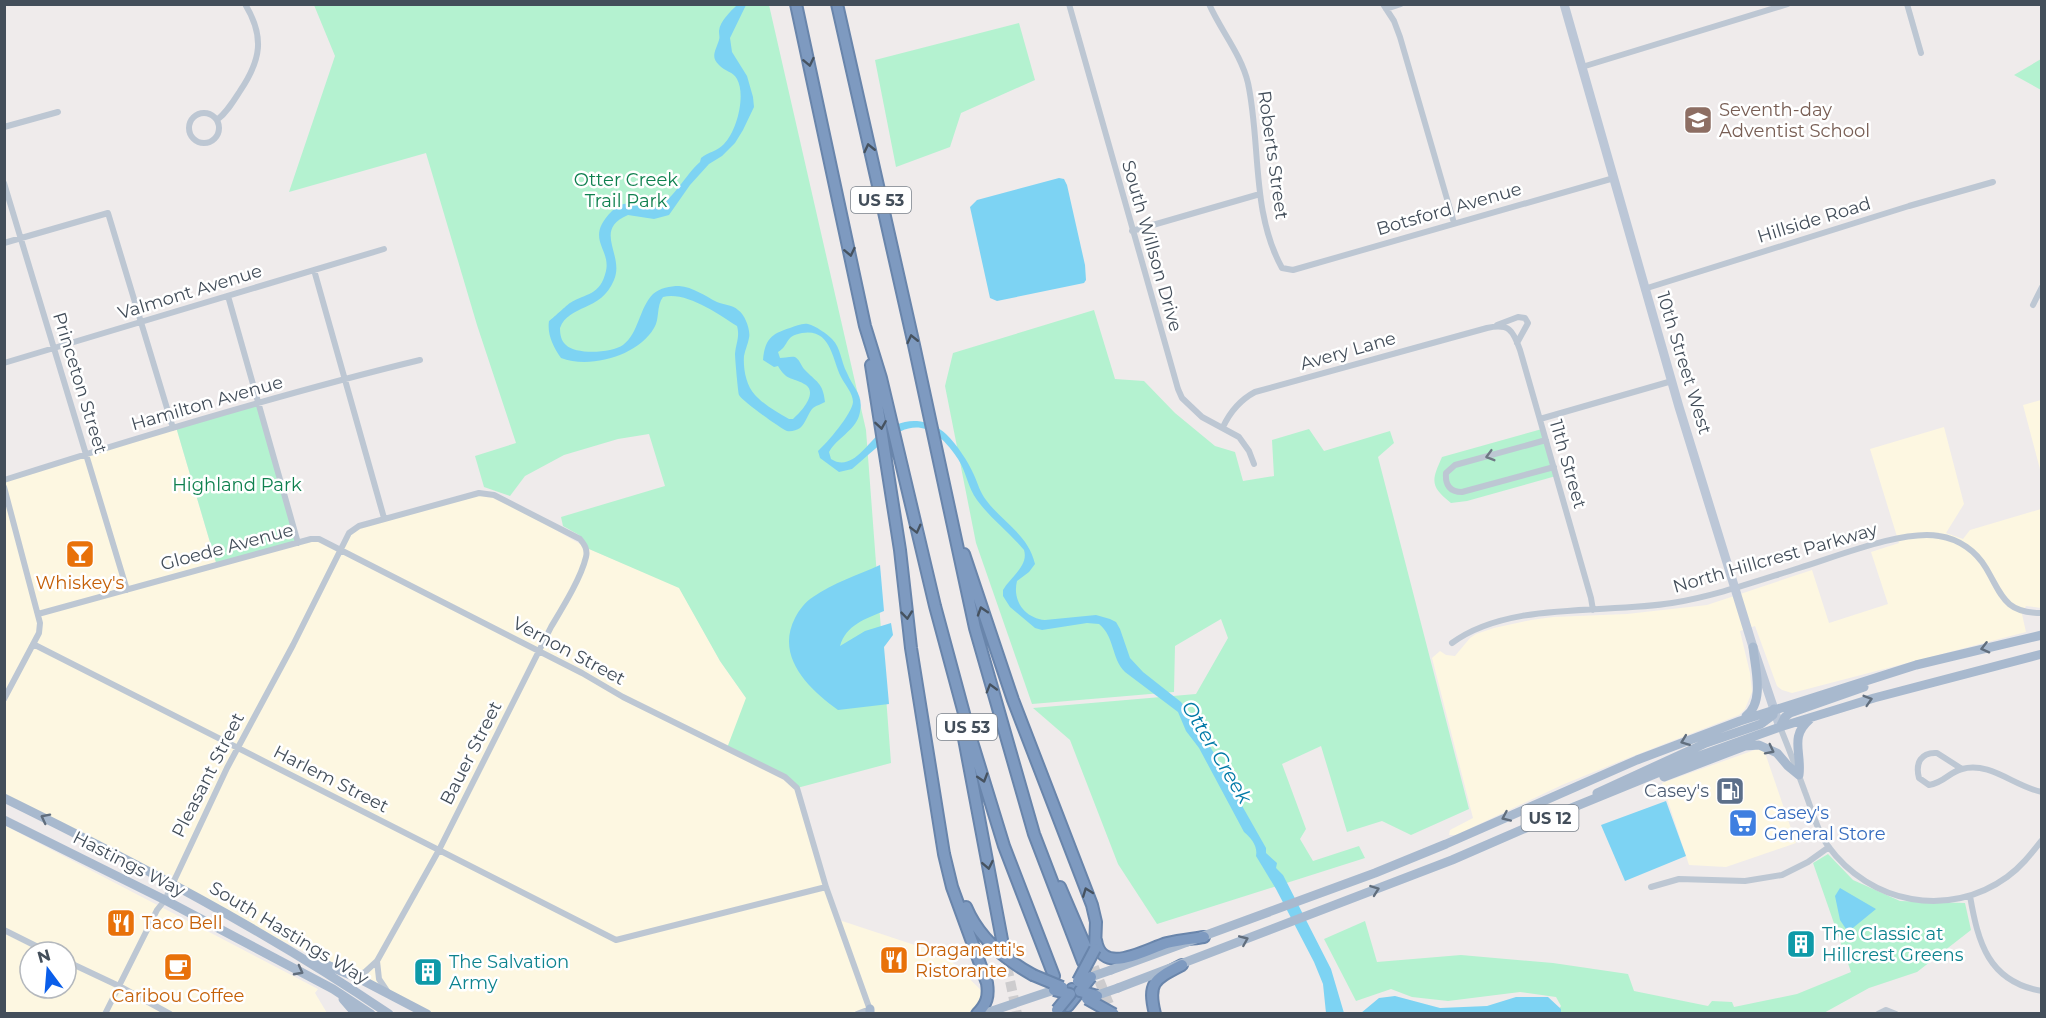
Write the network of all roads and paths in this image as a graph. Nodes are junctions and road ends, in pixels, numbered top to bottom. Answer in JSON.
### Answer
{"nodes":[{"id":1,"x":245,"y":4,"type":"edge"},
{"id":2,"x":796,"y":4,"type":"edge"},
{"id":3,"x":837,"y":4,"type":"edge"},
{"id":4,"x":1069,"y":4,"type":"edge"},
{"id":5,"x":1209,"y":4,"type":"edge"},
{"id":6,"x":1401,"y":4,"type":"edge"},
{"id":7,"x":1564,"y":4,"type":"edge"},
{"id":8,"x":1757,"y":4,"type":"edge"},
{"id":9,"x":1788,"y":4,"type":"edge"},
{"id":10,"x":1907,"y":4,"type":"edge"},
{"id":11,"x":1385,"y":7,"type":"edge"},
{"id":12,"x":1760,"y":13,"type":"junction"},
{"id":13,"x":1921,"y":53,"type":"dead end"},
{"id":14,"x":1582,"y":67,"type":"junction"},
{"id":15,"x":57,"y":112,"type":"dead end"},
{"id":16,"x":217,"y":120,"type":"junction"},
{"id":17,"x":4,"y":127,"type":"edge"},
{"id":18,"x":1614,"y":178,"type":"junction"},
{"id":19,"x":1993,"y":182,"type":"dead end"},
{"id":20,"x":4,"y":183,"type":"edge"},
{"id":21,"x":1260,"y":194,"type":"junction"},
{"id":22,"x":1454,"y":223,"type":"junction"},
{"id":23,"x":1132,"y":231,"type":"junction"},
{"id":24,"x":21,"y":238,"type":"junction"},
{"id":25,"x":4,"y":243,"type":"edge"},
{"id":26,"x":384,"y":249,"type":"dead end"},
{"id":27,"x":314,"y":270,"type":"junction"},
{"id":28,"x":1293,"y":270,"type":"joint"},
{"id":29,"x":2042,"y":286,"type":"edge"},
{"id":30,"x":1644,"y":289,"type":"junction"},
{"id":31,"x":228,"y":296,"type":"junction"},
{"id":32,"x":2033,"y":305,"type":"dead end"},
{"id":33,"x":142,"y":322,"type":"junction"},
{"id":34,"x":1496,"y":326,"type":"junction"},
{"id":35,"x":1509,"y":329,"type":"joint"},
{"id":36,"x":1517,"y":343,"type":"junction"},
{"id":37,"x":54,"y":349,"type":"junction"},
{"id":38,"x":420,"y":360,"type":"dead end"},
{"id":39,"x":4,"y":363,"type":"edge"},
{"id":40,"x":877,"y":377,"type":"junction"},
{"id":41,"x":343,"y":379,"type":"junction"},
{"id":42,"x":1672,"y":381,"type":"junction"},
{"id":43,"x":258,"y":403,"type":"junction"},
{"id":44,"x":1540,"y":419,"type":"junction"},
{"id":45,"x":173,"y":428,"type":"junction"},
{"id":46,"x":1223,"y":428,"type":"junction"},
{"id":47,"x":1546,"y":440,"type":"junction"},
{"id":48,"x":86,"y":454,"type":"junction"},
{"id":49,"x":1254,"y":464,"type":"dead end"},
{"id":50,"x":1554,"y":467,"type":"junction"},
{"id":51,"x":4,"y":480,"type":"edge"},
{"id":52,"x":4,"y":487,"type":"edge"},
{"id":53,"x":944,"y":487,"type":"junction"},
{"id":54,"x":384,"y":519,"type":"junction"},
{"id":55,"x":298,"y":543,"type":"junction"},
{"id":56,"x":339,"y":550,"type":"junction"},
{"id":57,"x":1734,"y":589,"type":"junction"},
{"id":58,"x":127,"y":590,"type":"junction"},
{"id":59,"x":1593,"y":610,"type":"junction"},
{"id":60,"x":2042,"y":613,"type":"edge"},
{"id":61,"x":38,"y":614,"type":"junction"},
{"id":62,"x":2042,"y":634,"type":"edge"},
{"id":63,"x":1452,"y":642,"type":"dead end"},
{"id":64,"x":33,"y":644,"type":"junction"},
{"id":65,"x":1753,"y":647,"type":"junction"},
{"id":66,"x":539,"y":652,"type":"junction"},
{"id":67,"x":2042,"y":654,"type":"edge"},
{"id":68,"x":1916,"y":666,"type":"junction"},
{"id":69,"x":955,"y":684,"type":"junction"},
{"id":70,"x":4,"y":699,"type":"edge"},
{"id":71,"x":1774,"y":709,"type":"junction"},
{"id":72,"x":1812,"y":717,"type":"junction"},
{"id":73,"x":1740,"y":721,"type":"junction"},
{"id":74,"x":1780,"y":727,"type":"junction"},
{"id":75,"x":238,"y":748,"type":"junction"},
{"id":76,"x":1962,"y":769,"type":"junction"},
{"id":77,"x":1799,"y":775,"type":"junction"},
{"id":78,"x":1018,"y":782,"type":"junction"},
{"id":79,"x":2042,"y":792,"type":"edge"},
{"id":80,"x":4,"y":798,"type":"edge"},
{"id":81,"x":1596,"y":798,"type":"junction"},
{"id":82,"x":1574,"y":807,"type":"junction"},
{"id":83,"x":4,"y":820,"type":"edge"},
{"id":84,"x":940,"y":833,"type":"junction"},
{"id":85,"x":2041,"y":840,"type":"edge"},
{"id":86,"x":1829,"y":848,"type":"junction"},
{"id":87,"x":439,"y":850,"type":"junction"},
{"id":88,"x":171,"y":884,"type":"junction"},
{"id":89,"x":826,"y":887,"type":"junction"},
{"id":90,"x":1651,"y":887,"type":"dead end"},
{"id":91,"x":1971,"y":896,"type":"junction"},
{"id":92,"x":165,"y":900,"type":"junction"},
{"id":93,"x":4,"y":930,"type":"edge"},
{"id":94,"x":1204,"y":937,"type":"junction"},
{"id":95,"x":24,"y":940,"type":"edge"},
{"id":96,"x":1003,"y":945,"type":"tunnel mouth"},
{"id":97,"x":1092,"y":946,"type":"junction"},
{"id":98,"x":286,"y":948,"type":"junction"},
{"id":99,"x":377,"y":961,"type":"junction"},
{"id":100,"x":1083,"y":962,"type":"tunnel mouth"},
{"id":101,"x":1182,"y":965,"type":"junction"},
{"id":102,"x":78,"y":967,"type":"edge"},
{"id":103,"x":354,"y":976,"type":"junction"},
{"id":104,"x":1054,"y":976,"type":"dead end"},
{"id":105,"x":1091,"y":977,"type":"joint"},
{"id":106,"x":119,"y":986,"type":"junction"},
{"id":107,"x":333,"y":989,"type":"junction"},
{"id":108,"x":2042,"y":991,"type":"edge"},
{"id":109,"x":1075,"y":992,"type":"junction"},
{"id":110,"x":390,"y":994,"type":"junction"},
{"id":111,"x":1059,"y":1011,"type":"edge"},
{"id":112,"x":870,"y":1012,"type":"edge"},
{"id":113,"x":105,"y":1014,"type":"edge"},
{"id":114,"x":170,"y":1014,"type":"edge"},
{"id":115,"x":356,"y":1014,"type":"edge"},
{"id":116,"x":370,"y":1014,"type":"edge"},
{"id":117,"x":389,"y":1014,"type":"edge"},
{"id":118,"x":427,"y":1014,"type":"edge"},
{"id":119,"x":857,"y":1014,"type":"edge"},
{"id":120,"x":977,"y":1014,"type":"edge"},
{"id":121,"x":983,"y":1014,"type":"edge"},
{"id":122,"x":1114,"y":1014,"type":"edge"},
{"id":123,"x":1155,"y":1014,"type":"edge"},
{"id":124,"x":1878,"y":1014,"type":"edge"},
{"id":125,"x":1896,"y":1014,"type":"edge"}],
"edges":[{"from":1,"to":16,"type":"street"},
{"from":2,"to":40,"type":"highway","number":"US 53","one_way":true},
{"from":53,"to":3,"type":"highway","number":"US 53","one_way":true},
{"from":4,"to":23,"type":"street","name":"South Willson Drive"},
{"from":5,"to":21,"type":"street","name":"Roberts Street"},
{"from":6,"to":11,"type":"street"},
{"from":7,"to":14,"type":"street","name":"10th Street West"},
{"from":8,"to":12,"type":"street"},
{"from":9,"to":12,"type":"street"},
{"from":10,"to":13,"type":"street"},
{"from":11,"to":22,"type":"street"},
{"from":12,"to":14,"type":"street"},
{"from":14,"to":18,"type":"street","name":"10th Street West"},
{"from":15,"to":17,"type":"street"},
{"from":16,"to":16,"type":"street"},
{"from":18,"to":22,"type":"street","name":"Botsford Avenue"},
{"from":18,"to":30,"type":"street","name":"10th Street West"},
{"from":19,"to":30,"type":"street","name":"Hillside Road"},
{"from":20,"to":24,"type":"street","name":"Princeton Street"},
{"from":21,"to":23,"type":"street"},
{"from":21,"to":28,"type":"street","name":"Roberts Street"},
{"from":22,"to":28,"type":"street","name":"Botsford Avenue"},
{"from":23,"to":46,"type":"street","name":"South Willson Drive"},
{"from":24,"to":25,"type":"street"},
{"from":24,"to":33,"type":"street"},
{"from":24,"to":37,"type":"street","name":"Princeton Street"},
{"from":26,"to":27,"type":"street","name":"Valmont Avenue"},
{"from":27,"to":31,"type":"street","name":"Valmont Avenue"},
{"from":27,"to":41,"type":"street"},
{"from":29,"to":32,"type":"street"},
{"from":30,"to":42,"type":"street","name":"10th Street West"},
{"from":31,"to":33,"type":"street","name":"Valmont Avenue"},
{"from":31,"to":43,"type":"street"},
{"from":33,"to":37,"type":"street","name":"Valmont Avenue"},
{"from":33,"to":45,"type":"street"},
{"from":34,"to":35,"type":"street","name":"Avery Lane"},
{"from":34,"to":36,"type":"street","name":"Avery Lane"},
{"from":34,"to":46,"type":"street","name":"Avery Lane"},
{"from":35,"to":36,"type":"street","name":"11th Street"},
{"from":36,"to":44,"type":"street","name":"11th Street"},
{"from":37,"to":39,"type":"street","name":"Valmont Avenue"},
{"from":37,"to":48,"type":"street","name":"Princeton Street"},
{"from":38,"to":41,"type":"street","name":"Hamilton Avenue"},
{"from":40,"to":69,"type":"highway","number":"US 53","one_way":true},
{"from":40,"to":84,"type":"highway","one_way":true},
{"from":41,"to":43,"type":"street","name":"Hamilton Avenue"},
{"from":41,"to":54,"type":"street"},
{"from":42,"to":44,"type":"street"},
{"from":42,"to":57,"type":"street","name":"10th Street West"},
{"from":43,"to":45,"type":"street","name":"Hamilton Avenue"},
{"from":43,"to":55,"type":"street"},
{"from":44,"to":47,"type":"street","name":"11th Street"},
{"from":45,"to":48,"type":"street","name":"Hamilton Avenue"},
{"from":46,"to":49,"type":"street","name":"South Willson Drive"},
{"from":47,"to":50,"type":"street","name":"11th Street"},
{"from":47,"to":50,"type":"street","one_way":true},
{"from":48,"to":51,"type":"street","name":"Hamilton Avenue"},
{"from":48,"to":58,"type":"street","name":"Princeton Street"},
{"from":50,"to":59,"type":"street","name":"11th Street"},
{"from":52,"to":61,"type":"street"},
{"from":78,"to":53,"type":"highway","number":"US 53","one_way":true},
{"from":97,"to":53,"type":"highway","one_way":true},
{"from":54,"to":56,"type":"street"},
{"from":54,"to":66,"type":"street","name":"Bauer Street"},
{"from":55,"to":56,"type":"street","name":"Gloede Avenue"},
{"from":55,"to":58,"type":"street","name":"Gloede Avenue"},
{"from":56,"to":66,"type":"street","name":"Vernon Street"},
{"from":56,"to":75,"type":"street","name":"Pleasant Street"},
{"from":57,"to":59,"type":"street","name":"North Hillcrest Parkway"},
{"from":57,"to":60,"type":"street","name":"North Hillcrest Parkway"},
{"from":57,"to":65,"type":"street","name":"10th Street West"},
{"from":58,"to":61,"type":"street","name":"Gloede Avenue"},
{"from":59,"to":63,"type":"street","name":"North Hillcrest Parkway"},
{"from":61,"to":64,"type":"street"},
{"from":62,"to":68,"type":"main road","number":"US 12","one_way":true},
{"from":64,"to":70,"type":"street"},
{"from":64,"to":75,"type":"street","name":"Harlem Street"},
{"from":65,"to":71,"type":"street","name":"10th Street West"},
{"from":65,"to":73,"type":"main road"},
{"from":66,"to":87,"type":"street","name":"Bauer Street"},
{"from":66,"to":89,"type":"street","name":"Vernon Street"},
{"from":72,"to":67,"type":"main road","number":"US 12","one_way":true},
{"from":68,"to":71,"type":"main road","number":"US 12"},
{"from":68,"to":74,"type":"main road"},
{"from":69,"to":96,"type":"highway","one_way":true},
{"from":69,"to":104,"type":"highway","number":"US 53","one_way":true},
{"from":71,"to":73,"type":"main road","number":"US 12"},
{"from":71,"to":74,"type":"street","name":"10th Street West"},
{"from":71,"to":82,"type":"main road"},
{"from":72,"to":74,"type":"main road","number":"US 12"},
{"from":72,"to":77,"type":"main road"},
{"from":73,"to":94,"type":"main road","number":"US 12","one_way":true},
{"from":74,"to":77,"type":"street"},
{"from":74,"to":81,"type":"main road","number":"US 12"},
{"from":75,"to":87,"type":"street","name":"Harlem Street"},
{"from":75,"to":88,"type":"street","name":"Pleasant Street"},
{"from":76,"to":76,"type":"street"},
{"from":76,"to":79,"type":"street"},
{"from":81,"to":77,"type":"main road","one_way":true},
{"from":77,"to":86,"type":"street"},
{"from":78,"to":97,"type":"highway"},
{"from":78,"to":100,"type":"highway","number":"US 53"},
{"from":88,"to":80,"type":"main road","name":"Hastings Way","one_way":true},
{"from":81,"to":82,"type":"main road","number":"US 12"},
{"from":101,"to":82,"type":"main road","number":"US 12","one_way":true},
{"from":83,"to":92,"type":"main road","name":"Hastings Way"},
{"from":84,"to":109,"type":"highway","bridge":true},
{"from":84,"to":120,"type":"highway"},
{"from":85,"to":91,"type":"street"},
{"from":86,"to":90,"type":"street"},
{"from":86,"to":91,"type":"street"},
{"from":87,"to":89,"type":"street","name":"Harlem Street"},
{"from":87,"to":99,"type":"street","name":"Bauer Street"},
{"from":88,"to":92,"type":"street","name":"Pleasant Street"},
{"from":88,"to":98,"type":"main road","name":"South Hastings Way"},
{"from":89,"to":112,"type":"street"},
{"from":91,"to":108,"type":"street"},
{"from":92,"to":106,"type":"street","name":"Pleasant Street"},
{"from":92,"to":107,"type":"main road","name":"Hastings Way","one_way":true},
{"from":93,"to":95,"type":"street"},
{"from":94,"to":97,"type":"highway"},
{"from":94,"to":105,"type":"main road","number":"US 12","bridge":true},
{"from":97,"to":109,"type":"highway","bridge":true},
{"from":98,"to":103,"type":"main road"},
{"from":98,"to":117,"type":"main road","name":"South Hastings Way"},
{"from":99,"to":103,"type":"street","name":"Bauer Street"},
{"from":99,"to":110,"type":"street"},
{"from":101,"to":109,"type":"main road","number":"US 12","bridge":true},
{"from":101,"to":123,"type":"highway"},
{"from":102,"to":106,"type":"street"},
{"from":103,"to":110,"type":"main road"},
{"from":105,"to":109,"type":"highway","bridge":true},
{"from":106,"to":113,"type":"street","name":"Pleasant Street"},
{"from":106,"to":114,"type":"street"},
{"from":107,"to":115,"type":"main road"},
{"from":107,"to":116,"type":"main road","name":"South Hastings Way"},
{"from":109,"to":111,"type":"highway","bridge":true},
{"from":109,"to":111,"type":"main road","number":"US 12"},
{"from":109,"to":121,"type":"main road","number":"US 12"},
{"from":109,"to":122,"type":"highway","bridge":true},
{"from":110,"to":118,"type":"main road"},
{"from":112,"to":119,"type":"street"},
{"from":124,"to":125,"type":"street"}]}
